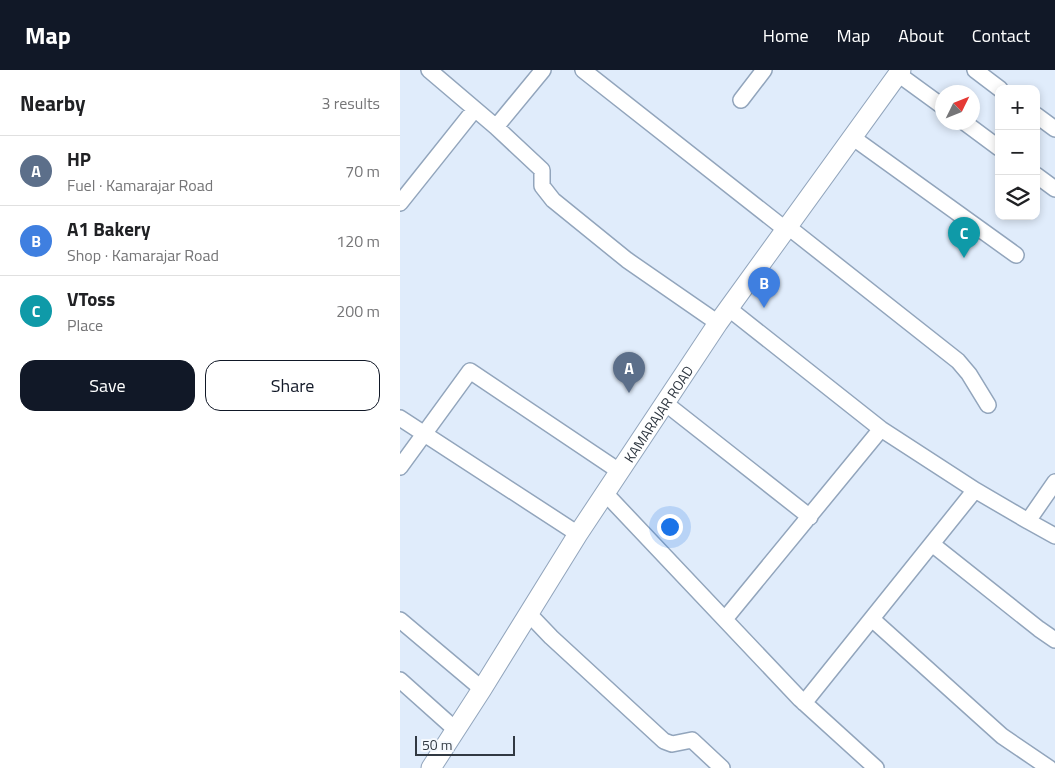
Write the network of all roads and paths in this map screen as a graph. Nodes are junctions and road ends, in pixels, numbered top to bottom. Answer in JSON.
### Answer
{"nodes":[{"id":1,"x":429,"y":70,"type":"edge"},
{"id":2,"x":543,"y":70,"type":"edge"},
{"id":3,"x":583,"y":70,"type":"edge"},
{"id":4,"x":764,"y":70,"type":"edge"},
{"id":5,"x":975,"y":70,"type":"edge"},
{"id":6,"x":899,"y":72,"type":"edge"},
{"id":7,"x":995,"y":85,"type":"edge"},
{"id":8,"x":741,"y":100,"type":"dead end"},
{"id":9,"x":935,"y":100,"type":"edge"},
{"id":10,"x":475,"y":108,"type":"junction"},
{"id":11,"x":1040,"y":118,"type":"edge"},
{"id":12,"x":496,"y":127,"type":"junction"},
{"id":13,"x":1055,"y":129,"type":"edge"},
{"id":14,"x":975,"y":130,"type":"edge"},
{"id":15,"x":852,"y":136,"type":"junction"},
{"id":16,"x":995,"y":145,"type":"edge"},
{"id":17,"x":1040,"y":179,"type":"edge"},
{"id":18,"x":1055,"y":189,"type":"edge"},
{"id":19,"x":400,"y":203,"type":"edge"},
{"id":20,"x":786,"y":227,"type":"junction"},
{"id":21,"x":1016,"y":256,"type":"dead end"},
{"id":22,"x":723,"y":315,"type":"junction"},
{"id":23,"x":665,"y":403,"type":"junction"},
{"id":24,"x":988,"y":405,"type":"dead end"},
{"id":25,"x":400,"y":418,"type":"edge"},
{"id":26,"x":882,"y":429,"type":"junction"},
{"id":27,"x":424,"y":433,"type":"junction"},
{"id":28,"x":400,"y":467,"type":"edge"},
{"id":29,"x":619,"y":471,"type":"junction"},
{"id":30,"x":1055,"y":482,"type":"edge"},
{"id":31,"x":975,"y":490,"type":"junction"},
{"id":32,"x":605,"y":493,"type":"junction"},
{"id":33,"x":810,"y":517,"type":"junction"},
{"id":34,"x":1028,"y":521,"type":"junction"},
{"id":35,"x":578,"y":534,"type":"junction"},
{"id":36,"x":1055,"y":536,"type":"edge"},
{"id":37,"x":932,"y":544,"type":"junction"},
{"id":38,"x":529,"y":614,"type":"junction"},
{"id":39,"x":725,"y":619,"type":"junction"},
{"id":40,"x":400,"y":620,"type":"edge"},
{"id":41,"x":872,"y":620,"type":"junction"},
{"id":42,"x":1055,"y":640,"type":"edge"},
{"id":43,"x":400,"y":680,"type":"edge"},
{"id":44,"x":482,"y":689,"type":"junction"},
{"id":45,"x":804,"y":703,"type":"junction"},
{"id":46,"x":456,"y":730,"type":"junction"},
{"id":47,"x":431,"y":768,"type":"edge"},
{"id":48,"x":722,"y":768,"type":"edge"},
{"id":49,"x":876,"y":768,"type":"edge"},
{"id":50,"x":1049,"y":768,"type":"edge"}],
"edges":[{"from":1,"to":10,"type":"street"},
{"from":2,"to":12,"type":"street"},
{"from":3,"to":20,"type":"street"},
{"from":4,"to":8,"type":"street"},
{"from":5,"to":7,"type":"street"},
{"from":6,"to":9,"type":"street"},
{"from":6,"to":15,"type":"main road","name":"KAMARAJAR ROAD"},
{"from":10,"to":12,"type":"street"},
{"from":10,"to":19,"type":"street"},
{"from":11,"to":13,"type":"street"},
{"from":12,"to":22,"type":"street"},
{"from":14,"to":16,"type":"street"},
{"from":15,"to":20,"type":"main road","name":"KAMARAJAR ROAD"},
{"from":15,"to":21,"type":"street"},
{"from":17,"to":18,"type":"street"},
{"from":20,"to":22,"type":"main road","name":"KAMARAJAR ROAD"},
{"from":20,"to":24,"type":"street"},
{"from":22,"to":23,"type":"main road","name":"KAMARAJAR ROAD"},
{"from":22,"to":26,"type":"street"},
{"from":23,"to":29,"type":"main road","name":"KAMARAJAR ROAD"},
{"from":23,"to":33,"type":"street"},
{"from":25,"to":27,"type":"street"},
{"from":26,"to":31,"type":"street"},
{"from":26,"to":33,"type":"street"},
{"from":27,"to":28,"type":"street"},
{"from":27,"to":29,"type":"street"},
{"from":27,"to":35,"type":"street"},
{"from":29,"to":32,"type":"main road","name":"KAMARAJAR ROAD"},
{"from":30,"to":34,"type":"street"},
{"from":31,"to":34,"type":"street"},
{"from":31,"to":37,"type":"street"},
{"from":32,"to":35,"type":"main road","name":"KAMARAJAR ROAD"},
{"from":32,"to":39,"type":"street"},
{"from":33,"to":39,"type":"street"},
{"from":34,"to":36,"type":"street"},
{"from":35,"to":38,"type":"main road","name":"KAMARAJAR ROAD"},
{"from":37,"to":41,"type":"street"},
{"from":37,"to":42,"type":"street"},
{"from":38,"to":44,"type":"main road","name":"KAMARAJAR ROAD"},
{"from":38,"to":48,"type":"street"},
{"from":39,"to":45,"type":"street"},
{"from":40,"to":44,"type":"street"},
{"from":41,"to":45,"type":"street"},
{"from":41,"to":50,"type":"street"},
{"from":43,"to":46,"type":"street"},
{"from":44,"to":46,"type":"main road","name":"KAMARAJAR ROAD"},
{"from":45,"to":49,"type":"street"},
{"from":46,"to":47,"type":"main road","name":"KAMARAJAR ROAD"}]}
